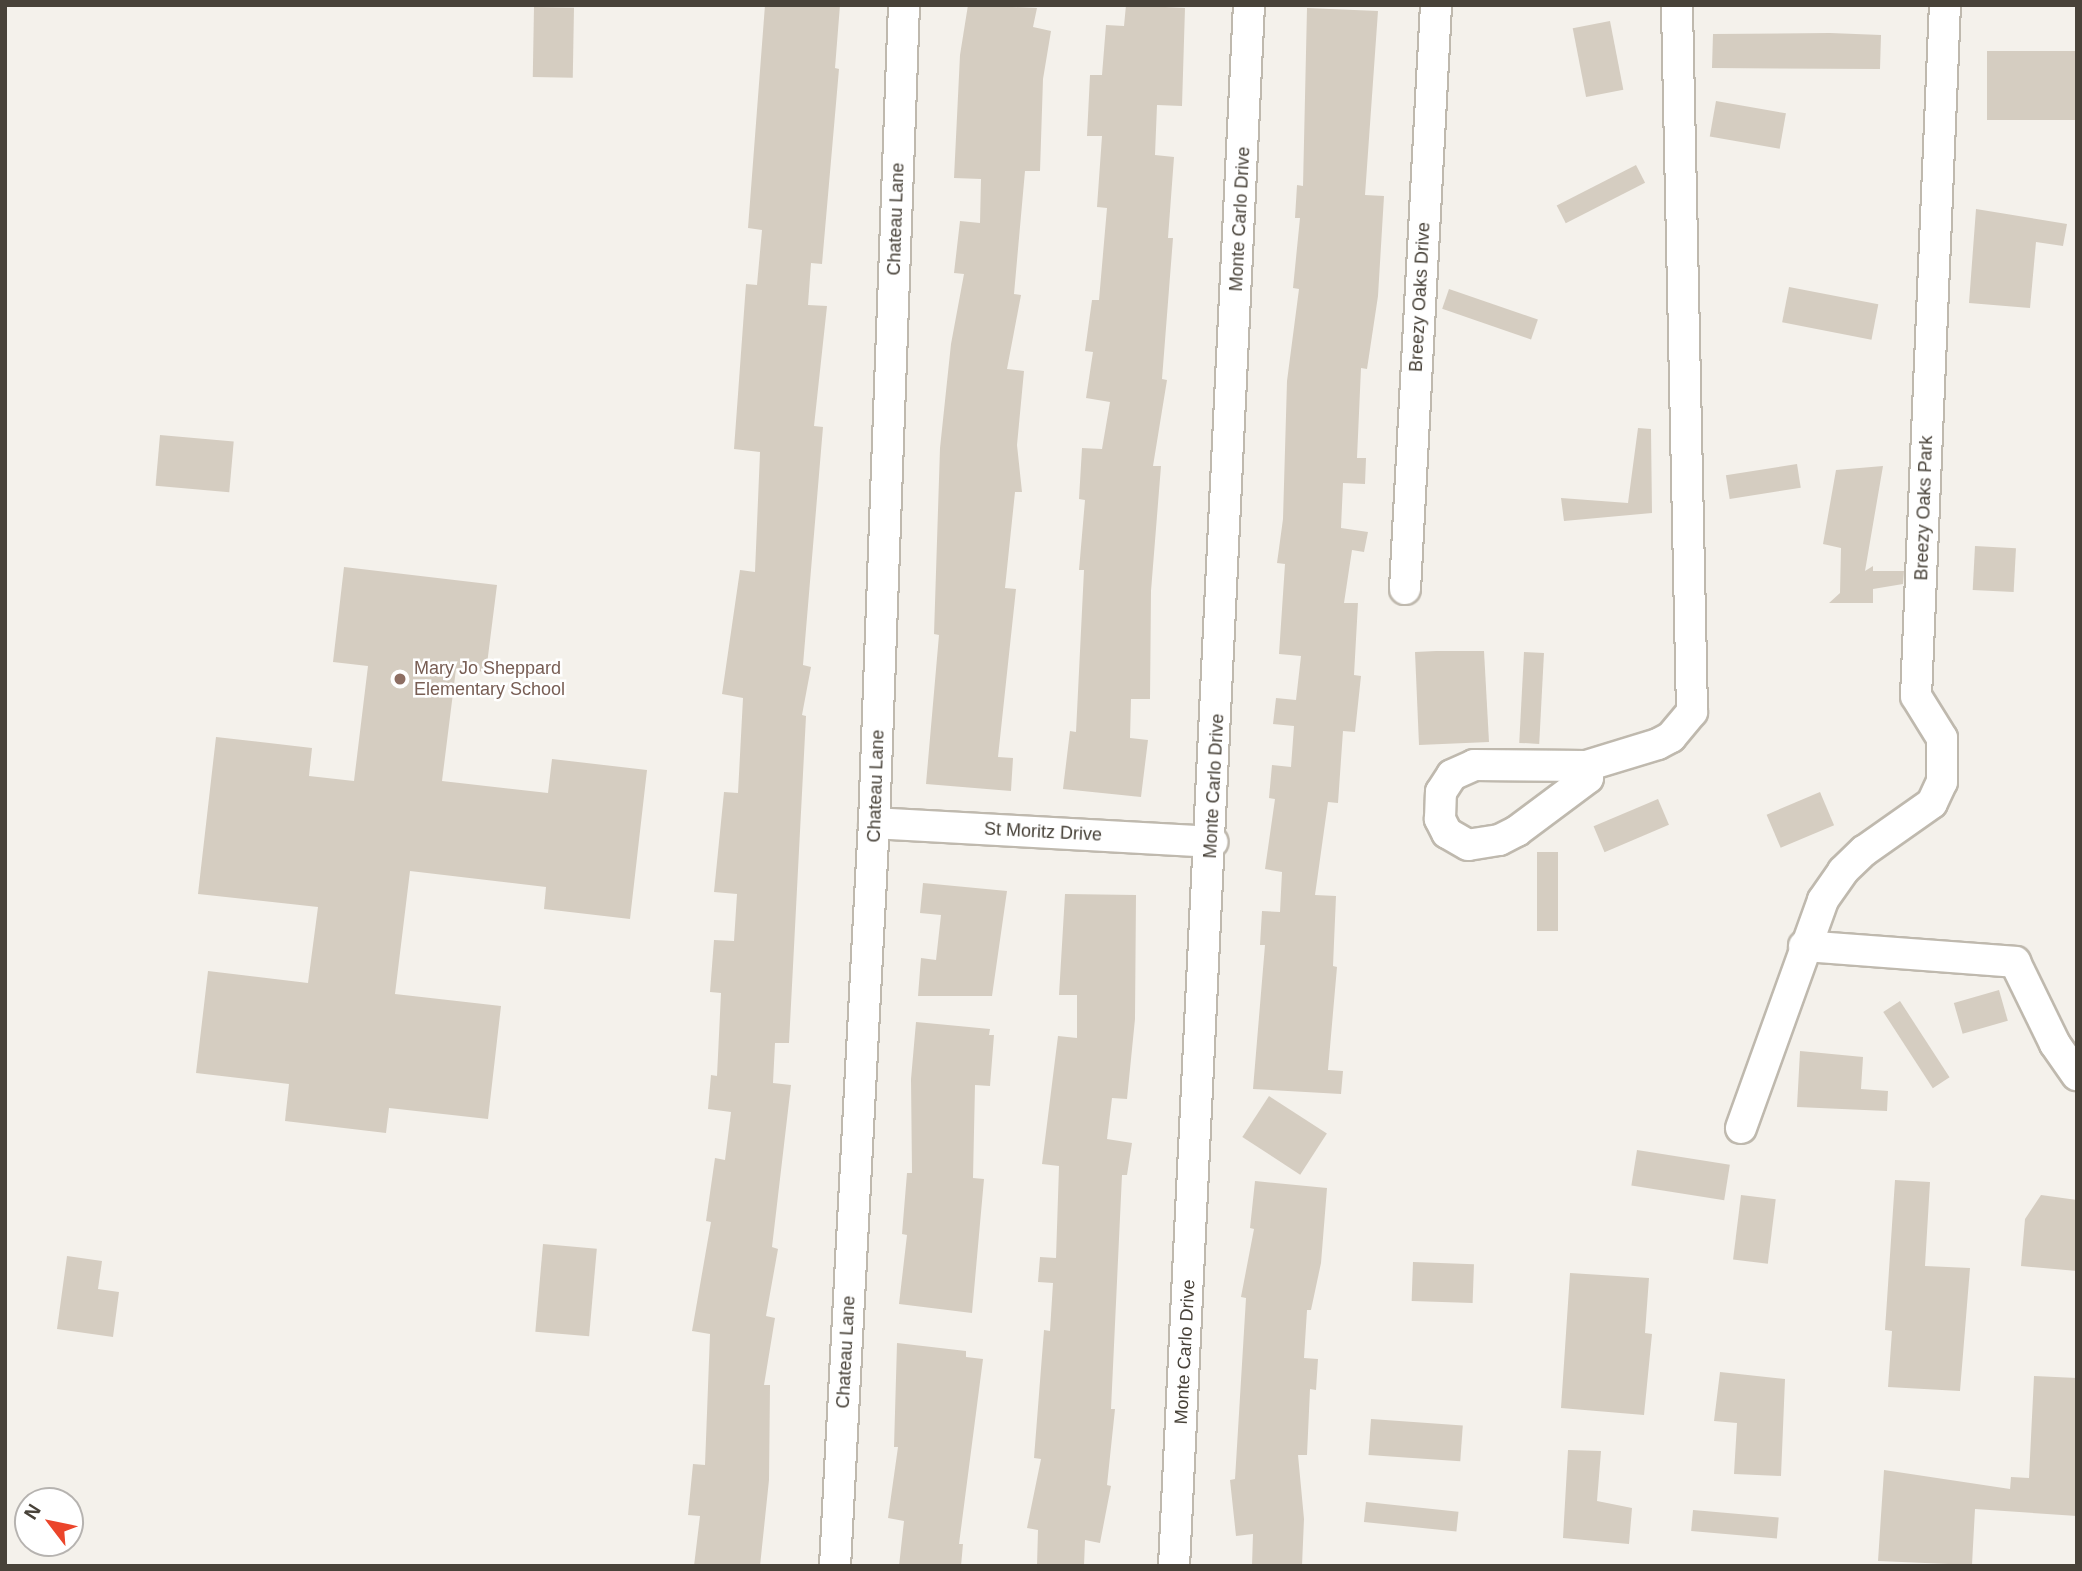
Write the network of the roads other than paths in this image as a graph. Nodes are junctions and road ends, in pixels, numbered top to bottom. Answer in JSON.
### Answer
{"nodes":[{"id":1,"x":904,"y":5,"type":"edge"},
{"id":2,"x":1249,"y":5,"type":"edge"},
{"id":3,"x":1436,"y":5,"type":"edge"},
{"id":4,"x":1677,"y":5,"type":"edge"},
{"id":5,"x":1945,"y":5,"type":"edge"},
{"id":6,"x":1405,"y":589,"type":"dead end"},
{"id":7,"x":1586,"y":766,"type":"junction"},
{"id":8,"x":874,"y":823,"type":"junction"},
{"id":9,"x":1212,"y":842,"type":"junction"},
{"id":10,"x":1804,"y":946,"type":"junction"},
{"id":11,"x":2077,"y":1075,"type":"edge"},
{"id":12,"x":1741,"y":1128,"type":"dead end"},
{"id":13,"x":835,"y":1566,"type":"edge"},
{"id":14,"x":1174,"y":1566,"type":"edge"}],
"edges":[{"from":1,"to":8,"type":"street","name":"Chateau Lane"},
{"from":2,"to":9,"type":"street","name":"Monte Carlo Drive"},
{"from":3,"to":6,"type":"street","name":"Breezy Oaks Drive"},
{"from":4,"to":7,"type":"street"},
{"from":5,"to":10,"type":"street","name":"Breezy Oaks Park"},
{"from":7,"to":7,"type":"street"},
{"from":8,"to":9,"type":"street","name":"St Moritz Drive"},
{"from":8,"to":13,"type":"street","name":"Chateau Lane"},
{"from":9,"to":14,"type":"street","name":"Monte Carlo Drive"},
{"from":10,"to":11,"type":"street"},
{"from":10,"to":12,"type":"street","name":"Breezy Oaks Park"}]}
